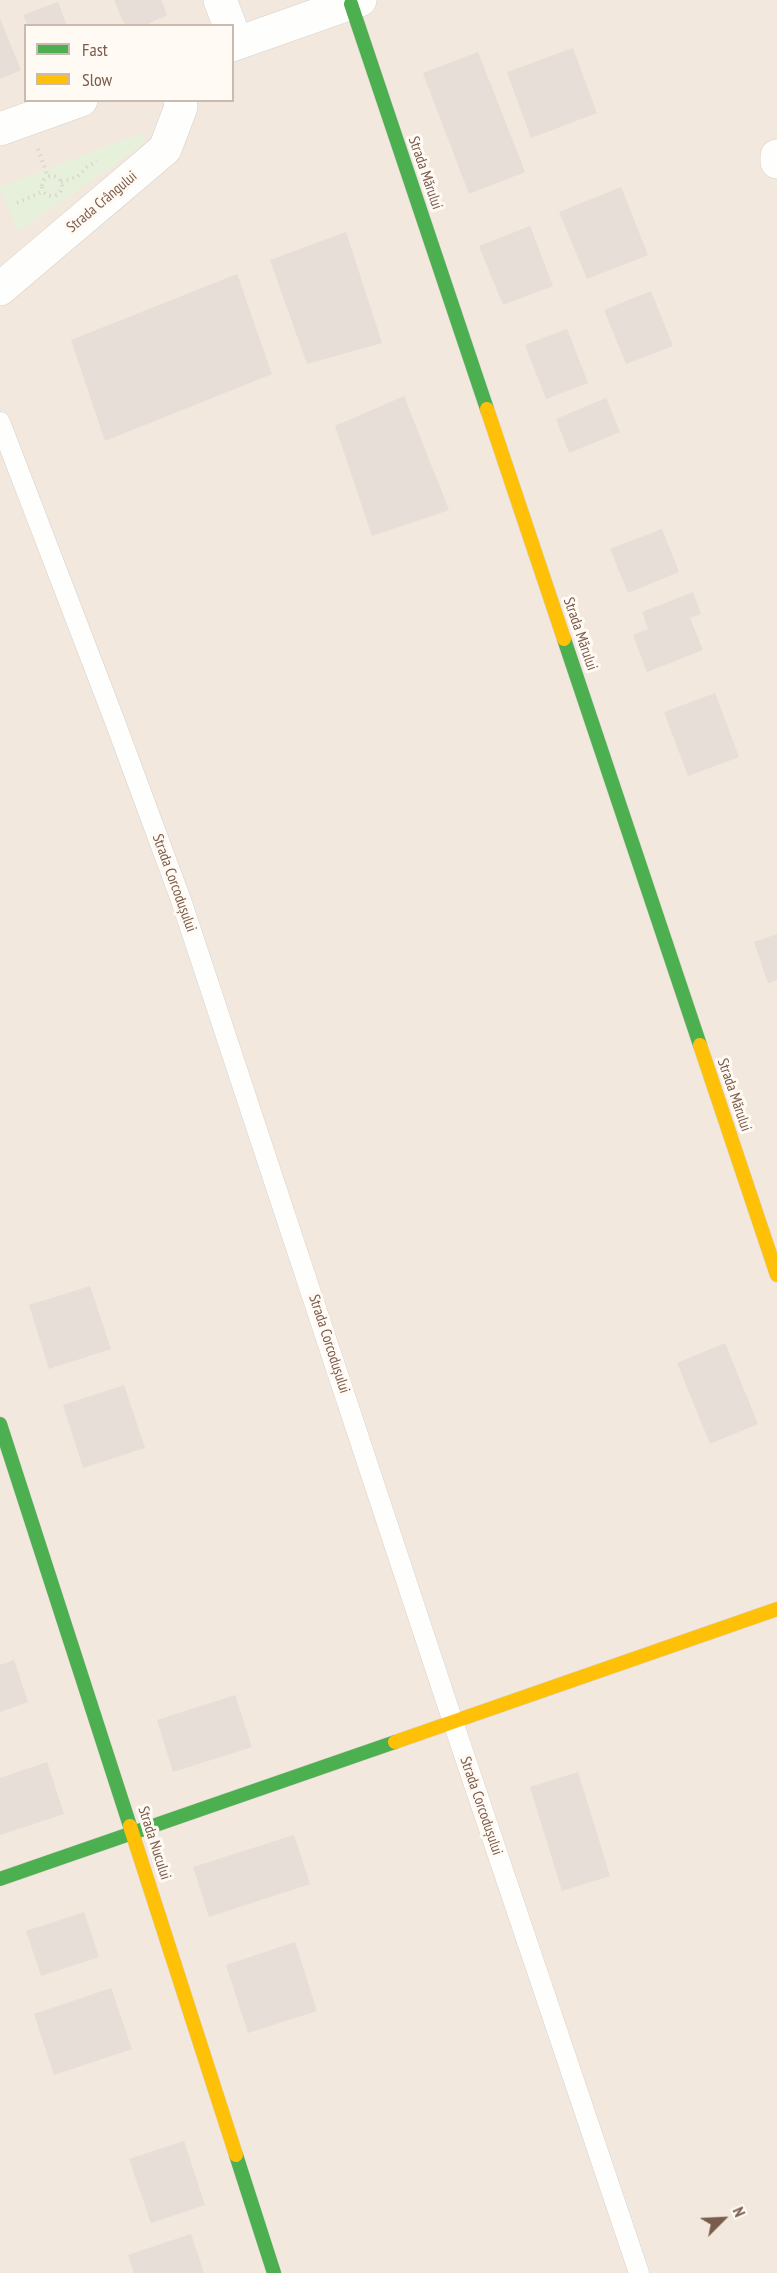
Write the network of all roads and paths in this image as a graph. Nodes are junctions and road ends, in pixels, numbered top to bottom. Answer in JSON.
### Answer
{"nodes":[{"id":1,"x":220,"y":0,"type":"edge"},
{"id":2,"x":356,"y":2,"type":"edge"},
{"id":3,"x":228,"y":24,"type":"edge"},
{"id":4,"x":234,"y":37,"type":"edge"},
{"id":5,"x":75,"y":102,"type":"edge"},
{"id":6,"x":180,"y":102,"type":"edge"},
{"id":7,"x":0,"y":129,"type":"edge"},
{"id":8,"x":777,"y":156,"type":"edge"},
{"id":9,"x":777,"y":162,"type":"edge"},
{"id":10,"x":44,"y":191,"type":"junction"},
{"id":11,"x":17,"y":203,"type":"dead end"},
{"id":12,"x":0,"y":289,"type":"edge"},
{"id":13,"x":0,"y":422,"type":"edge"},
{"id":14,"x":777,"y":1275,"type":"edge"},
{"id":15,"x":0,"y":1424,"type":"edge"},
{"id":16,"x":777,"y":1609,"type":"edge"},
{"id":17,"x":453,"y":1722,"type":"junction"},
{"id":18,"x":133,"y":1832,"type":"junction"},
{"id":19,"x":0,"y":1879,"type":"edge"},
{"id":20,"x":274,"y":2273,"type":"edge"},
{"id":21,"x":639,"y":2273,"type":"edge"}],
"edges":[{"from":1,"to":3,"type":"street"},
{"from":2,"to":4,"type":"street"},
{"from":2,"to":14,"type":"street","name":"Strada Mărului"},
{"from":5,"to":7,"type":"street"},
{"from":6,"to":12,"type":"street","name":"Strada Crângului"},
{"from":8,"to":9,"type":"street"},
{"from":10,"to":10,"type":"path"},
{"from":10,"to":11,"type":"path"},
{"from":13,"to":17,"type":"lane","name":"Strada Corcodușului"},
{"from":15,"to":18,"type":"street","name":"Strada Nucului"},
{"from":16,"to":17,"type":"street"},
{"from":17,"to":18,"type":"street"},
{"from":17,"to":21,"type":"lane","name":"Strada Corcodușului"},
{"from":18,"to":19,"type":"street"},
{"from":18,"to":20,"type":"street","name":"Strada Nucului"}]}
